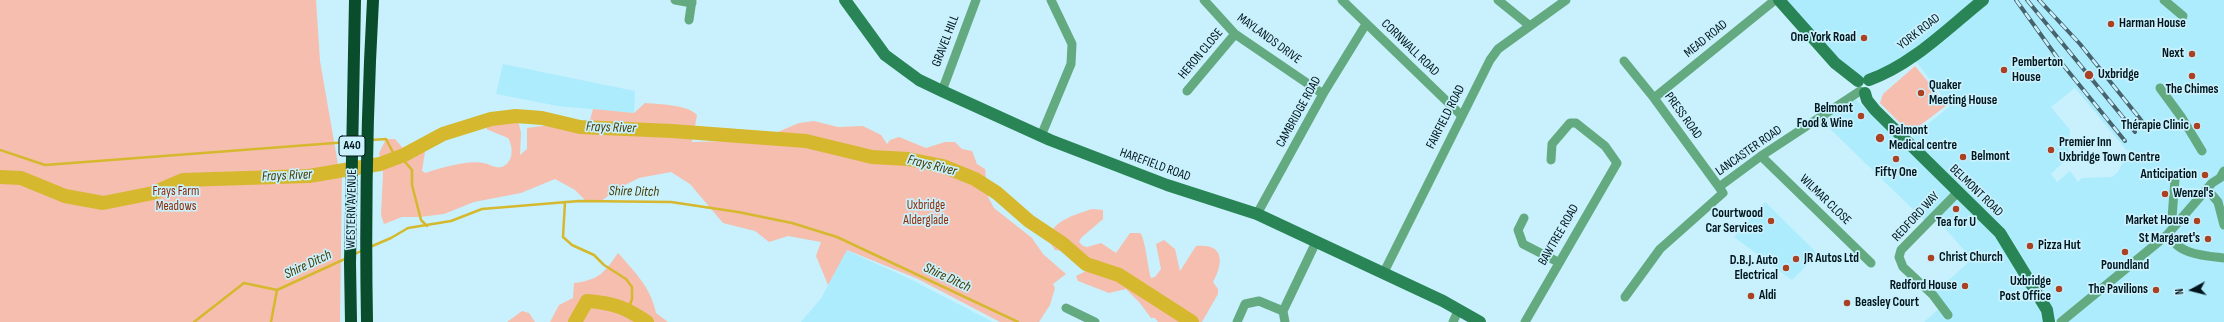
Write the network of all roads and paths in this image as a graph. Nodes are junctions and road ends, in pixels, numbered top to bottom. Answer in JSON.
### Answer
{"nodes":[{"id":1,"x":373,"y":0,"type":"edge"},
{"id":2,"x":381,"y":0,"type":"edge"},
{"id":3,"x":675,"y":0,"type":"edge"},
{"id":4,"x":845,"y":0,"type":"edge"},
{"id":5,"x":976,"y":0,"type":"edge"},
{"id":6,"x":1051,"y":0,"type":"edge"},
{"id":7,"x":1204,"y":0,"type":"edge"},
{"id":8,"x":1342,"y":0,"type":"edge"},
{"id":9,"x":1498,"y":0,"type":"edge"},
{"id":10,"x":1566,"y":0,"type":"edge"},
{"id":11,"x":1775,"y":0,"type":"edge"},
{"id":12,"x":1779,"y":0,"type":"edge"},
{"id":13,"x":1983,"y":0,"type":"edge"},
{"id":14,"x":2164,"y":0,"type":"edge"},
{"id":15,"x":355,"y":1,"type":"edge"},
{"id":16,"x":692,"y":1,"type":"edge"},
{"id":17,"x":2183,"y":16,"type":"dead end"},
{"id":18,"x":690,"y":20,"type":"dead end"},
{"id":19,"x":1366,"y":24,"type":"junction"},
{"id":20,"x":1530,"y":26,"type":"junction"},
{"id":21,"x":375,"y":29,"type":"junction"},
{"id":22,"x":1235,"y":34,"type":"junction"},
{"id":23,"x":1624,"y":61,"type":"dead end"},
{"id":24,"x":1863,"y":86,"type":"junction"},
{"id":25,"x":2160,"y":88,"type":"dead end"},
{"id":26,"x":942,"y":91,"type":"junction"},
{"id":27,"x":1187,"y":91,"type":"dead end"},
{"id":28,"x":1323,"y":94,"type":"junction"},
{"id":29,"x":1654,"y":98,"type":"junction"},
{"id":30,"x":1461,"y":115,"type":"junction"},
{"id":31,"x":1041,"y":136,"type":"junction"},
{"id":32,"x":2202,"y":151,"type":"dead end"},
{"id":33,"x":1761,"y":156,"type":"junction"},
{"id":34,"x":1551,"y":160,"type":"dead end"},
{"id":35,"x":2224,"y":171,"type":"edge"},
{"id":36,"x":2175,"y":179,"type":"dead end"},
{"id":37,"x":1719,"y":187,"type":"junction"},
{"id":38,"x":2207,"y":189,"type":"junction"},
{"id":39,"x":1957,"y":193,"type":"junction"},
{"id":40,"x":1257,"y":214,"type":"junction"},
{"id":41,"x":1524,"y":218,"type":"dead end"},
{"id":42,"x":2224,"y":226,"type":"edge"},
{"id":43,"x":2172,"y":229,"type":"junction"},
{"id":44,"x":1316,"y":242,"type":"junction"},
{"id":45,"x":2224,"y":258,"type":"edge"},
{"id":46,"x":1558,"y":262,"type":"junction"},
{"id":47,"x":1871,"y":263,"type":"dead end"},
{"id":48,"x":1383,"y":274,"type":"junction"},
{"id":49,"x":1625,"y":297,"type":"dead end"},
{"id":50,"x":1066,"y":308,"type":"dead end"},
{"id":51,"x":1459,"y":309,"type":"junction"},
{"id":52,"x":1283,"y":311,"type":"junction"},
{"id":53,"x":1948,"y":315,"type":"dead end"},
{"id":54,"x":351,"y":322,"type":"edge"},
{"id":55,"x":367,"y":322,"type":"edge"},
{"id":56,"x":1095,"y":322,"type":"edge"},
{"id":57,"x":1237,"y":322,"type":"edge"},
{"id":58,"x":1286,"y":322,"type":"edge"},
{"id":59,"x":1453,"y":322,"type":"edge"},
{"id":60,"x":1480,"y":322,"type":"edge"},
{"id":61,"x":1525,"y":322,"type":"edge"},
{"id":62,"x":2049,"y":322,"type":"edge"},
{"id":63,"x":2061,"y":322,"type":"edge"}],
"edges":[{"from":1,"to":21,"type":"highway","number":"A40"},
{"from":2,"to":21,"type":"highway","number":"A40"},
{"from":3,"to":16,"type":"street"},
{"from":4,"to":26,"type":"main road","name":"HAREFIELD ROAD"},
{"from":5,"to":26,"type":"street","name":"GRAVEL HILL"},
{"from":6,"to":31,"type":"street"},
{"from":7,"to":22,"type":"street","name":"MAYLANDS DRIVE"},
{"from":8,"to":19,"type":"street","name":"CORNWALL ROAD"},
{"from":9,"to":20,"type":"street"},
{"from":10,"to":20,"type":"street","name":"FAIRFIELD ROAD"},
{"from":11,"to":29,"type":"street","name":"MEAD ROAD"},
{"from":12,"to":24,"type":"main road","name":"BELMONT ROAD"},
{"from":13,"to":24,"type":"main road","name":"YORK ROAD"},
{"from":14,"to":17,"type":"street"},
{"from":15,"to":54,"type":"highway","name":"WESTERN AVENUE","number":"A40"},
{"from":16,"to":18,"type":"street"},
{"from":19,"to":28,"type":"street","name":"CAMBRIDGE ROAD"},
{"from":19,"to":30,"type":"street","name":"CORNWALL ROAD"},
{"from":20,"to":30,"type":"street","name":"FAIRFIELD ROAD"},
{"from":21,"to":55,"type":"highway","name":"WESTERN AVENUE","number":"A40"},
{"from":22,"to":27,"type":"street","name":"HERON CLOSE"},
{"from":22,"to":28,"type":"street","name":"MAYLANDS DRIVE"},
{"from":23,"to":29,"type":"street","name":"PRESS ROAD"},
{"from":24,"to":33,"type":"street","name":"LANCASTER ROAD"},
{"from":24,"to":39,"type":"main road","name":"BELMONT ROAD"},
{"from":25,"to":32,"type":"street"},
{"from":26,"to":31,"type":"main road","name":"HAREFIELD ROAD"},
{"from":28,"to":40,"type":"street","name":"CAMBRIDGE ROAD"},
{"from":29,"to":37,"type":"street","name":"PRESS ROAD"},
{"from":30,"to":48,"type":"street","name":"FAIRFIELD ROAD"},
{"from":31,"to":40,"type":"main road","name":"HAREFIELD ROAD"},
{"from":33,"to":37,"type":"street","name":"LANCASTER ROAD"},
{"from":33,"to":47,"type":"street","name":"WILMAR CLOSE"},
{"from":34,"to":46,"type":"street","name":"BAWTREE ROAD"},
{"from":35,"to":38,"type":"street"},
{"from":36,"to":43,"type":"street"},
{"from":37,"to":49,"type":"street","name":"LANCASTER ROAD"},
{"from":38,"to":42,"type":"street"},
{"from":38,"to":43,"type":"street"},
{"from":39,"to":53,"type":"street","name":"REDFORD WAY"},
{"from":39,"to":62,"type":"main road","name":"BELMONT ROAD"},
{"from":40,"to":44,"type":"main road","name":"HAREFIELD ROAD"},
{"from":41,"to":46,"type":"street"},
{"from":43,"to":45,"type":"street"},
{"from":43,"to":63,"type":"street"},
{"from":44,"to":48,"type":"main road","name":"HAREFIELD ROAD"},
{"from":44,"to":52,"type":"street"},
{"from":46,"to":61,"type":"street","name":"BAWTREE ROAD"},
{"from":48,"to":51,"type":"main road","name":"HAREFIELD ROAD"},
{"from":50,"to":56,"type":"street"},
{"from":51,"to":59,"type":"street"},
{"from":51,"to":60,"type":"main road","name":"HAREFIELD ROAD"},
{"from":52,"to":57,"type":"street"},
{"from":52,"to":58,"type":"street"}]}
